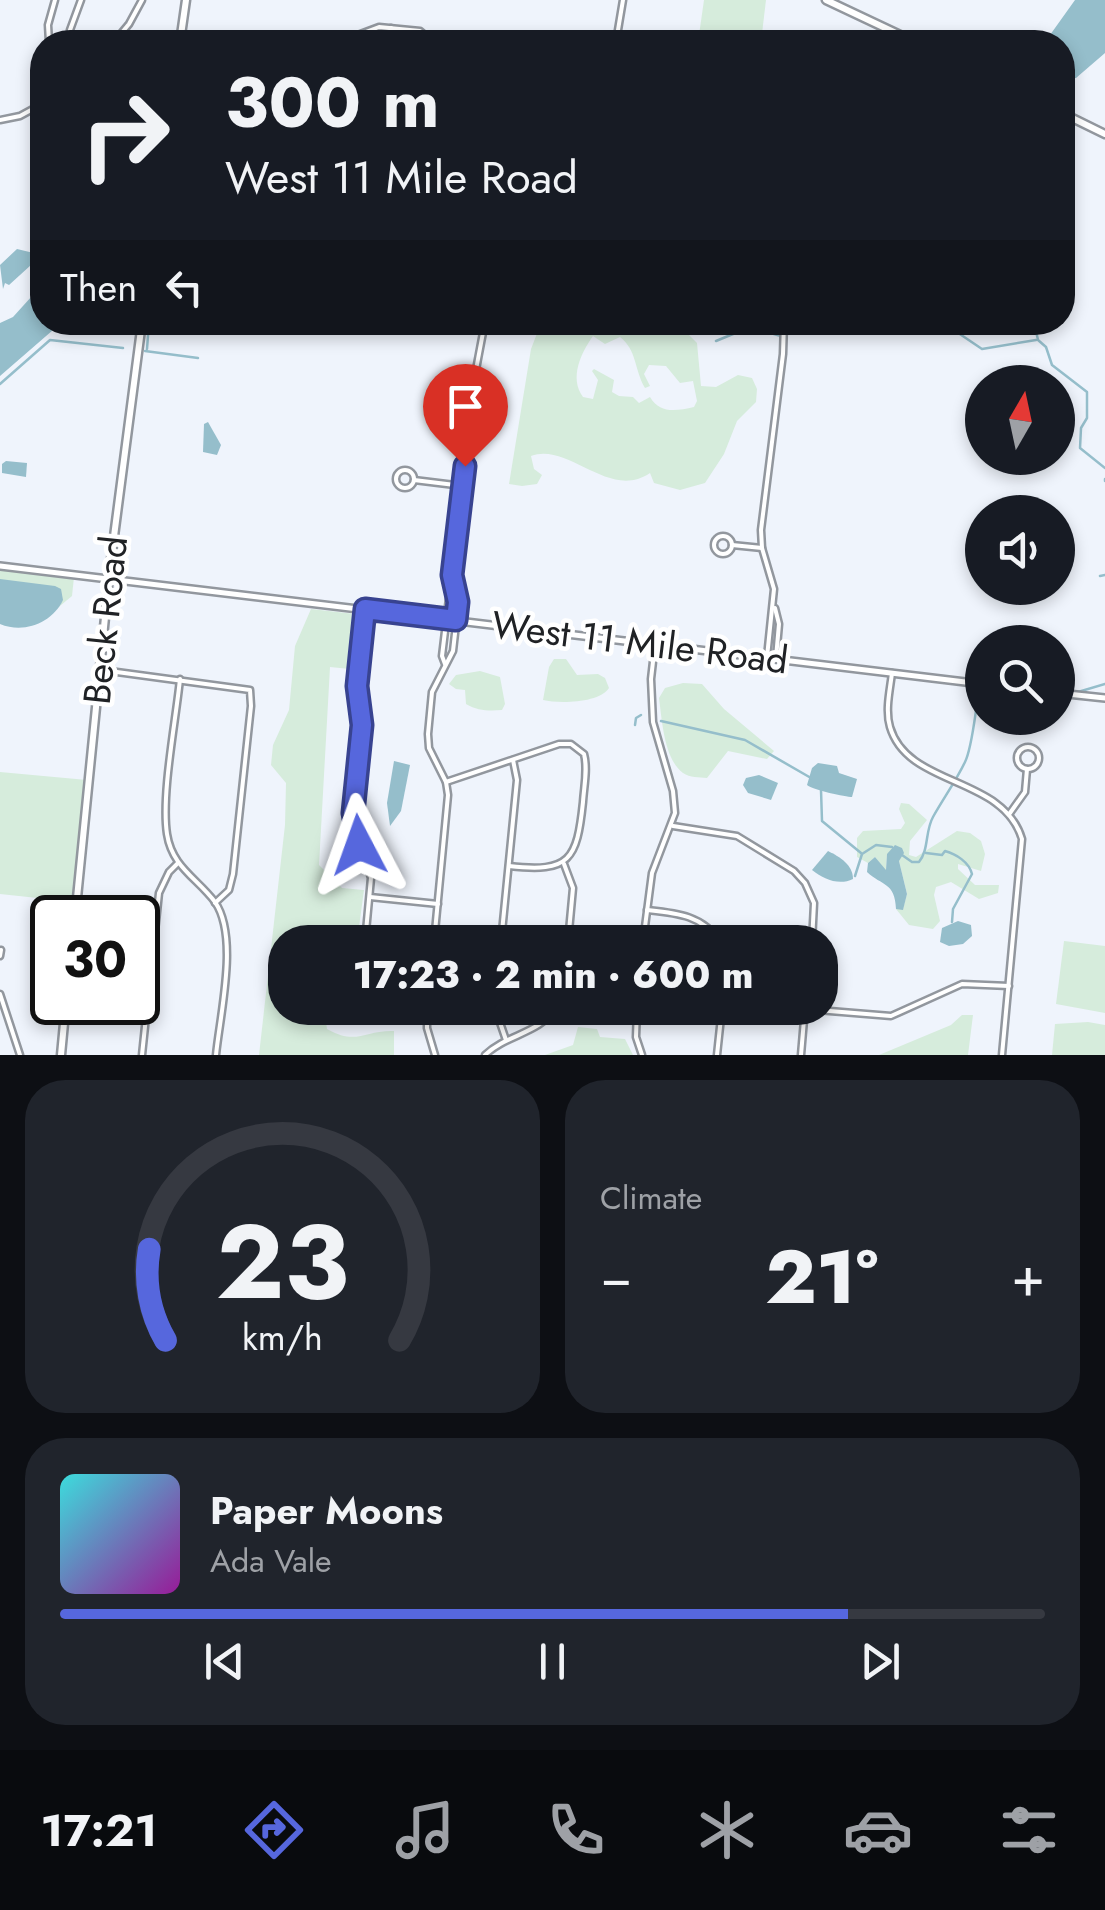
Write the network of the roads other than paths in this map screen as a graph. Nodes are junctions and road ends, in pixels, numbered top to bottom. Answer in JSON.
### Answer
{"nodes":[{"id":1,"x":56,"y":0,"type":"edge"},
{"id":2,"x":81,"y":0,"type":"edge"},
{"id":3,"x":142,"y":0,"type":"edge"},
{"id":4,"x":186,"y":0,"type":"edge"},
{"id":5,"x":623,"y":0,"type":"edge"},
{"id":6,"x":826,"y":0,"type":"edge"},
{"id":7,"x":391,"y":28,"type":"joint"},
{"id":8,"x":48,"y":30,"type":"edge"},
{"id":9,"x":70,"y":30,"type":"edge"},
{"id":10,"x":124,"y":30,"type":"edge"},
{"id":11,"x":182,"y":30,"type":"edge"},
{"id":12,"x":364,"y":30,"type":"edge"},
{"id":13,"x":406,"y":30,"type":"edge"},
{"id":14,"x":618,"y":30,"type":"edge"},
{"id":15,"x":889,"y":30,"type":"edge"},
{"id":16,"x":30,"y":111,"type":"edge"},
{"id":17,"x":1075,"y":119,"type":"edge"},
{"id":18,"x":0,"y":120,"type":"edge"},
{"id":19,"x":1105,"y":134,"type":"edge"},
{"id":20,"x":140,"y":335,"type":"edge"},
{"id":21,"x":483,"y":335,"type":"edge"},
{"id":22,"x":784,"y":335,"type":"edge"},
{"id":23,"x":414,"y":480,"type":"dead end"},
{"id":24,"x":463,"y":486,"type":"junction"},
{"id":25,"x":732,"y":545,"type":"dead end"},
{"id":26,"x":762,"y":548,"type":"junction"},
{"id":27,"x":0,"y":566,"type":"edge"},
{"id":28,"x":452,"y":575,"type":"junction"},
{"id":29,"x":108,"y":579,"type":"junction"},
{"id":30,"x":774,"y":604,"type":"junction"},
{"id":31,"x":365,"y":609,"type":"junction"},
{"id":32,"x":447,"y":619,"type":"junction"},
{"id":33,"x":456,"y":620,"type":"junction"},
{"id":34,"x":655,"y":644,"type":"junction"},
{"id":35,"x":767,"y":657,"type":"junction"},
{"id":36,"x":776,"y":658,"type":"junction"},
{"id":37,"x":445,"y":664,"type":"junction"},
{"id":38,"x":99,"y":670,"type":"junction"},
{"id":39,"x":892,"y":673,"type":"junction"},
{"id":40,"x":180,"y":679,"type":"junction"},
{"id":41,"x":965,"y":682,"type":"edge"},
{"id":42,"x":1075,"y":694,"type":"edge"},
{"id":43,"x":1105,"y":698,"type":"edge"},
{"id":44,"x":512,"y":760,"type":"junction"},
{"id":45,"x":1028,"y":769,"type":"junction"},
{"id":46,"x":446,"y":782,"type":"junction"},
{"id":47,"x":1010,"y":813,"type":"junction"},
{"id":48,"x":672,"y":826,"type":"junction"},
{"id":49,"x":563,"y":863,"type":"junction"},
{"id":50,"x":178,"y":864,"type":"junction"},
{"id":51,"x":509,"y":866,"type":"junction"},
{"id":52,"x":76,"y":895,"type":"edge"},
{"id":53,"x":159,"y":895,"type":"edge"},
{"id":54,"x":370,"y":897,"type":"junction"},
{"id":55,"x":215,"y":903,"type":"junction"},
{"id":56,"x":438,"y":904,"type":"junction"},
{"id":57,"x":647,"y":910,"type":"junction"},
{"id":58,"x":367,"y":925,"type":"edge"},
{"id":59,"x":436,"y":925,"type":"edge"},
{"id":60,"x":503,"y":925,"type":"edge"},
{"id":61,"x":570,"y":925,"type":"edge"},
{"id":62,"x":645,"y":925,"type":"edge"},
{"id":63,"x":705,"y":925,"type":"edge"},
{"id":64,"x":813,"y":925,"type":"edge"},
{"id":65,"x":1009,"y":986,"type":"junction"},
{"id":66,"x":0,"y":994,"type":"edge"},
{"id":67,"x":838,"y":1011,"type":"edge"},
{"id":68,"x":64,"y":1025,"type":"edge"},
{"id":69,"x":145,"y":1025,"type":"edge"},
{"id":70,"x":427,"y":1025,"type":"edge"},
{"id":71,"x":501,"y":1025,"type":"edge"},
{"id":72,"x":539,"y":1025,"type":"edge"},
{"id":73,"x":636,"y":1025,"type":"edge"},
{"id":74,"x":720,"y":1025,"type":"edge"},
{"id":75,"x":803,"y":1025,"type":"edge"},
{"id":76,"x":506,"y":1040,"type":"junction"},
{"id":77,"x":20,"y":1055,"type":"edge"},
{"id":78,"x":61,"y":1055,"type":"edge"},
{"id":79,"x":142,"y":1055,"type":"edge"},
{"id":80,"x":216,"y":1055,"type":"edge"},
{"id":81,"x":435,"y":1055,"type":"edge"},
{"id":82,"x":485,"y":1055,"type":"edge"},
{"id":83,"x":642,"y":1055,"type":"edge"},
{"id":84,"x":717,"y":1055,"type":"edge"},
{"id":85,"x":800,"y":1055,"type":"edge"},
{"id":86,"x":1002,"y":1055,"type":"edge"}],
"edges":[{"from":1,"to":8,"type":"street"},
{"from":2,"to":9,"type":"street"},
{"from":3,"to":10,"type":"street"},
{"from":4,"to":11,"type":"main road"},
{"from":5,"to":14,"type":"street"},
{"from":6,"to":15,"type":"main road"},
{"from":7,"to":12,"type":"street"},
{"from":7,"to":13,"type":"street"},
{"from":16,"to":18,"type":"street"},
{"from":17,"to":19,"type":"main road"},
{"from":20,"to":29,"type":"main road","name":"Beck Road"},
{"from":21,"to":24,"type":"street"},
{"from":22,"to":26,"type":"street"},
{"from":23,"to":24,"type":"street"},
{"from":24,"to":28,"type":"street"},
{"from":25,"to":26,"type":"street"},
{"from":26,"to":30,"type":"street"},
{"from":27,"to":29,"type":"street","name":"West 11 Mile Road"},
{"from":28,"to":32,"type":"street"},
{"from":28,"to":33,"type":"street"},
{"from":29,"to":31,"type":"street","name":"West 11 Mile Road"},
{"from":29,"to":38,"type":"main road","name":"Beck Road"},
{"from":30,"to":35,"type":"street"},
{"from":30,"to":36,"type":"street"},
{"from":31,"to":32,"type":"street","name":"West 11 Mile Road"},
{"from":31,"to":54,"type":"street"},
{"from":32,"to":33,"type":"street","name":"West 11 Mile Road"},
{"from":32,"to":37,"type":"street"},
{"from":33,"to":34,"type":"street","name":"West 11 Mile Road"},
{"from":33,"to":37,"type":"street"},
{"from":34,"to":35,"type":"street","name":"West 11 Mile Road"},
{"from":34,"to":48,"type":"street"},
{"from":35,"to":36,"type":"street","name":"West 11 Mile Road"},
{"from":36,"to":39,"type":"street","name":"West 11 Mile Road"},
{"from":37,"to":46,"type":"street"},
{"from":38,"to":40,"type":"street"},
{"from":38,"to":52,"type":"main road","name":"Beck Road"},
{"from":39,"to":41,"type":"street","name":"West 11 Mile Road"},
{"from":39,"to":47,"type":"street"},
{"from":40,"to":50,"type":"street"},
{"from":40,"to":55,"type":"street"},
{"from":42,"to":43,"type":"street"},
{"from":44,"to":46,"type":"street"},
{"from":44,"to":49,"type":"street"},
{"from":44,"to":51,"type":"street"},
{"from":45,"to":45,"type":"street"},
{"from":45,"to":47,"type":"street"},
{"from":46,"to":56,"type":"street"},
{"from":47,"to":65,"type":"street"},
{"from":48,"to":57,"type":"street"},
{"from":48,"to":64,"type":"street"},
{"from":49,"to":51,"type":"street"},
{"from":49,"to":61,"type":"street"},
{"from":50,"to":53,"type":"street"},
{"from":50,"to":55,"type":"street"},
{"from":51,"to":60,"type":"street"},
{"from":54,"to":56,"type":"street"},
{"from":54,"to":58,"type":"street"},
{"from":55,"to":80,"type":"street"},
{"from":56,"to":59,"type":"street"},
{"from":57,"to":62,"type":"street"},
{"from":57,"to":63,"type":"street"},
{"from":65,"to":67,"type":"street"},
{"from":65,"to":86,"type":"street"},
{"from":66,"to":77,"type":"street"},
{"from":68,"to":78,"type":"main road"},
{"from":69,"to":79,"type":"street"},
{"from":70,"to":81,"type":"street"},
{"from":71,"to":76,"type":"street"},
{"from":72,"to":76,"type":"street"},
{"from":73,"to":83,"type":"street"},
{"from":74,"to":84,"type":"street"},
{"from":75,"to":85,"type":"street"},
{"from":76,"to":82,"type":"street"}]}
